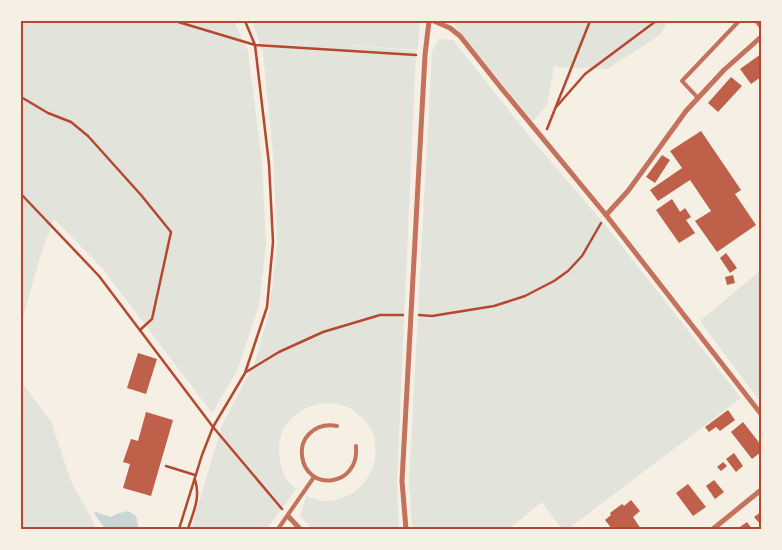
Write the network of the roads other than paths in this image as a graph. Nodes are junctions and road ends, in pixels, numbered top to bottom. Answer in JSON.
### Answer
{"nodes":[{"id":1,"x":429,"y":21,"type":"edge"},
{"id":2,"x":434,"y":21,"type":"edge"},
{"id":3,"x":739,"y":21,"type":"edge"},
{"id":4,"x":756,"y":21,"type":"edge"},
{"id":5,"x":761,"y":26,"type":"edge"},
{"id":6,"x":761,"y":37,"type":"edge"},
{"id":7,"x":698,"y":98,"type":"junction"},
{"id":8,"x":606,"y":216,"type":"junction"},
{"id":9,"x":761,"y":414,"type":"edge"},
{"id":10,"x":337,"y":426,"type":"dead end"},
{"id":11,"x":356,"y":446,"type":"dead end"},
{"id":12,"x":314,"y":476,"type":"junction"},
{"id":13,"x":761,"y":490,"type":"edge"},
{"id":14,"x":288,"y":516,"type":"junction"},
{"id":15,"x":278,"y":529,"type":"edge"},
{"id":16,"x":300,"y":529,"type":"edge"},
{"id":17,"x":406,"y":529,"type":"edge"},
{"id":18,"x":713,"y":529,"type":"edge"}],
"edges":[{"from":1,"to":17,"type":"street"},
{"from":2,"to":8,"type":"street"},
{"from":3,"to":7,"type":"lane"},
{"from":4,"to":5,"type":"lane"},
{"from":6,"to":7,"type":"street"},
{"from":7,"to":8,"type":"street"},
{"from":8,"to":9,"type":"street"},
{"from":10,"to":12,"type":"lane"},
{"from":11,"to":12,"type":"lane"},
{"from":12,"to":14,"type":"lane"},
{"from":13,"to":18,"type":"street"},
{"from":14,"to":15,"type":"lane"},
{"from":14,"to":16,"type":"street"}]}
